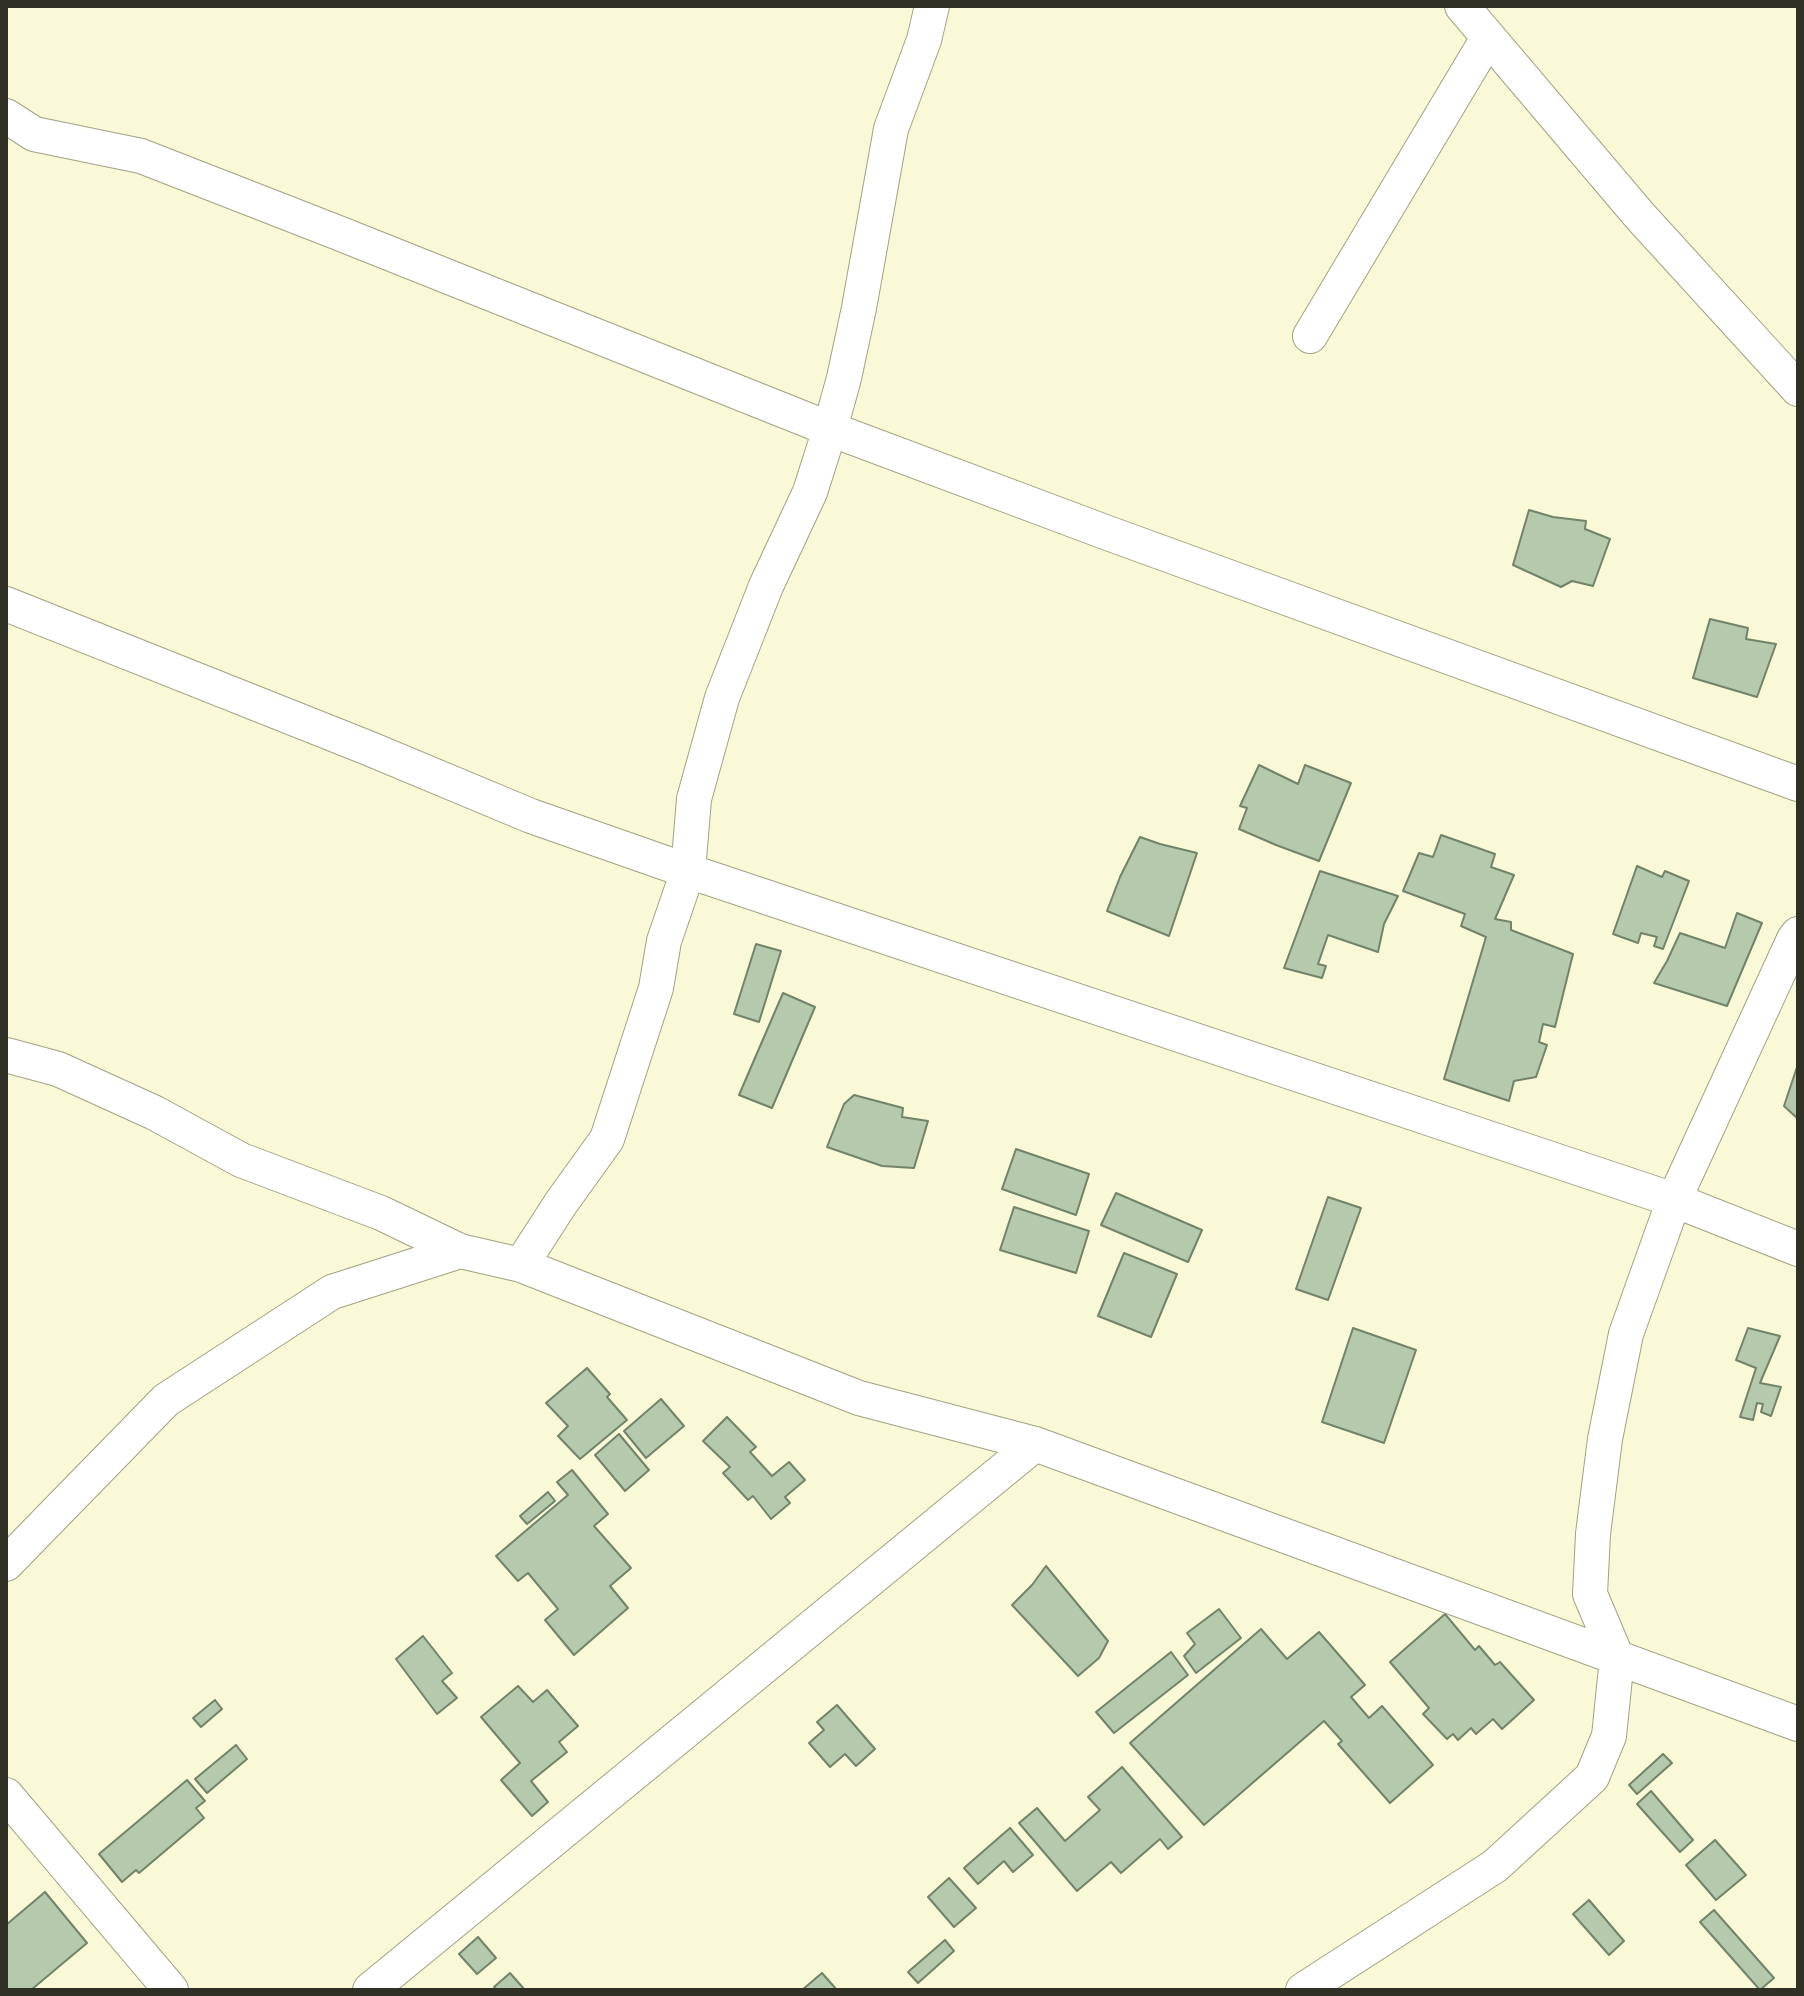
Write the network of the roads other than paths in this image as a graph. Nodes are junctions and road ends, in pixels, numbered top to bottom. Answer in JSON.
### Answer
{"nodes":[{"id":1,"x":932,"y":6,"type":"edge"},
{"id":2,"x":1462,"y":6,"type":"edge"},
{"id":3,"x":1488,"y":38,"type":"junction"},
{"id":4,"x":6,"y":116,"type":"edge"},
{"id":5,"x":1310,"y":336,"type":"dead end"},
{"id":6,"x":1798,"y":389,"type":"edge"},
{"id":7,"x":830,"y":429,"type":"junction"},
{"id":8,"x":6,"y":604,"type":"edge"},
{"id":9,"x":1798,"y":784,"type":"edge"},
{"id":10,"x":688,"y":871,"type":"junction"},
{"id":11,"x":1798,"y":934,"type":"edge"},
{"id":12,"x":6,"y":1055,"type":"edge"},
{"id":13,"x":1674,"y":1200,"type":"junction"},
{"id":14,"x":1798,"y":1249,"type":"edge"},
{"id":15,"x":460,"y":1251,"type":"junction"},
{"id":16,"x":521,"y":1265,"type":"junction"},
{"id":17,"x":1035,"y":1444,"type":"junction"},
{"id":18,"x":6,"y":1564,"type":"edge"},
{"id":19,"x":1617,"y":1658,"type":"junction"},
{"id":20,"x":1798,"y":1724,"type":"edge"},
{"id":21,"x":6,"y":1795,"type":"edge"},
{"id":22,"x":171,"y":1990,"type":"edge"},
{"id":23,"x":370,"y":1990,"type":"edge"},
{"id":24,"x":1303,"y":1990,"type":"edge"}],
"edges":[{"from":1,"to":7,"type":"street"},
{"from":2,"to":3,"type":"street"},
{"from":3,"to":5,"type":"street"},
{"from":3,"to":6,"type":"street"},
{"from":4,"to":7,"type":"street"},
{"from":7,"to":9,"type":"street"},
{"from":7,"to":10,"type":"street"},
{"from":8,"to":10,"type":"street"},
{"from":10,"to":13,"type":"street"},
{"from":10,"to":16,"type":"street"},
{"from":11,"to":13,"type":"street"},
{"from":12,"to":15,"type":"street"},
{"from":13,"to":14,"type":"street"},
{"from":13,"to":19,"type":"street"},
{"from":15,"to":16,"type":"street"},
{"from":15,"to":18,"type":"street"},
{"from":16,"to":17,"type":"street"},
{"from":17,"to":19,"type":"street"},
{"from":17,"to":23,"type":"street"},
{"from":19,"to":20,"type":"street"},
{"from":19,"to":24,"type":"street"},
{"from":21,"to":22,"type":"street"}]}
